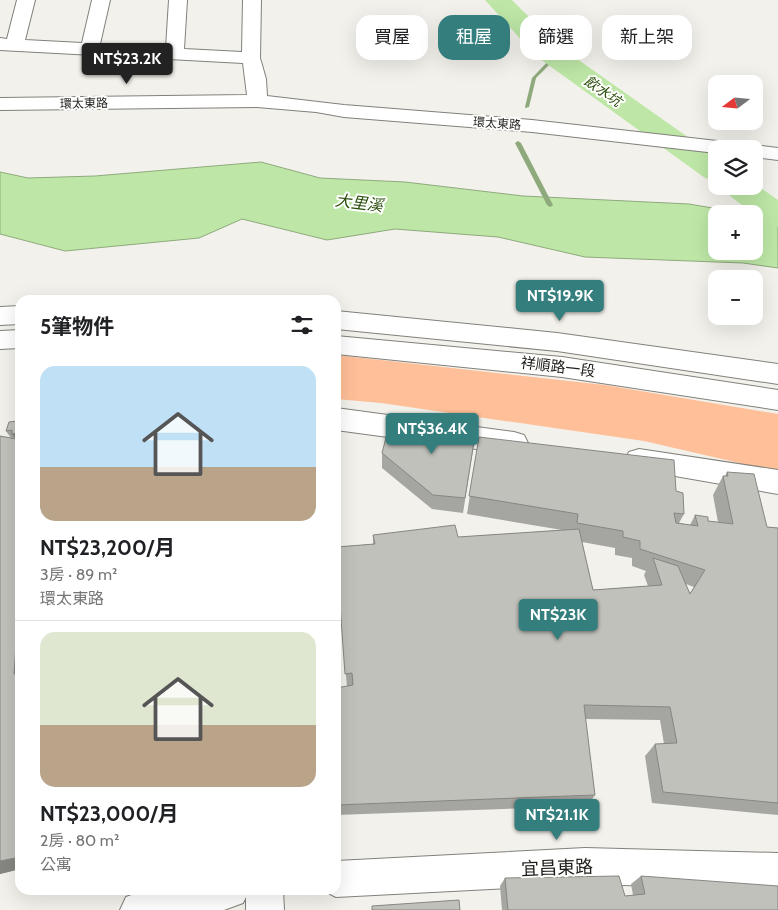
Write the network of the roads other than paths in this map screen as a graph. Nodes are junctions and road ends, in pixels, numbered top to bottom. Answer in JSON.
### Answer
{"nodes":[{"id":1,"x":26,"y":0,"type":"edge"},
{"id":2,"x":100,"y":0,"type":"edge"},
{"id":3,"x":178,"y":0,"type":"edge"},
{"id":4,"x":252,"y":0,"type":"edge"},
{"id":5,"x":7,"y":45,"type":"edge"},
{"id":6,"x":90,"y":49,"type":"junction"},
{"id":7,"x":174,"y":53,"type":"junction"},
{"id":8,"x":251,"y":61,"type":"junction"},
{"id":9,"x":258,"y":101,"type":"junction"},
{"id":10,"x":0,"y":104,"type":"edge"},
{"id":11,"x":708,"y":145,"type":"edge"},
{"id":12,"x":763,"y":152,"type":"edge"},
{"id":13,"x":778,"y":154,"type":"edge"},
{"id":14,"x":15,"y":315,"type":"edge"},
{"id":15,"x":0,"y":316,"type":"edge"},
{"id":16,"x":341,"y":320,"type":"edge"},
{"id":17,"x":15,"y":339,"type":"edge"},
{"id":18,"x":0,"y":340,"type":"edge"},
{"id":19,"x":341,"y":345,"type":"edge"},
{"id":20,"x":778,"y":374,"type":"edge"},
{"id":21,"x":778,"y":400,"type":"edge"},
{"id":22,"x":341,"y":420,"type":"edge"},
{"id":23,"x":539,"y":446,"type":"edge"},
{"id":24,"x":616,"y":457,"type":"edge"},
{"id":25,"x":778,"y":482,"type":"edge"},
{"id":26,"x":778,"y":871,"type":"edge"},
{"id":27,"x":341,"y":879,"type":"edge"},
{"id":28,"x":207,"y":895,"type":"edge"},
{"id":29,"x":264,"y":895,"type":"edge"},
{"id":30,"x":139,"y":910,"type":"edge"},
{"id":31,"x":264,"y":910,"type":"edge"}],
"edges":[{"from":1,"to":5,"type":"street"},
{"from":2,"to":6,"type":"street"},
{"from":3,"to":7,"type":"street"},
{"from":4,"to":8,"type":"street"},
{"from":5,"to":6,"type":"street"},
{"from":6,"to":7,"type":"street"},
{"from":7,"to":8,"type":"street"},
{"from":8,"to":9,"type":"street"},
{"from":9,"to":10,"type":"street","name":"環太東路"},
{"from":9,"to":11,"type":"street","name":"環太東路"},
{"from":12,"to":13,"type":"street"},
{"from":14,"to":15,"type":"street"},
{"from":16,"to":20,"type":"street","name":"祥順路一段"},
{"from":17,"to":18,"type":"street"},
{"from":19,"to":21,"type":"street","name":"祥順路一段"},
{"from":22,"to":23,"type":"street"},
{"from":24,"to":25,"type":"street"},
{"from":26,"to":27,"type":"street","name":"宜昌東路"},
{"from":28,"to":30,"type":"street"},
{"from":29,"to":31,"type":"street"}]}
